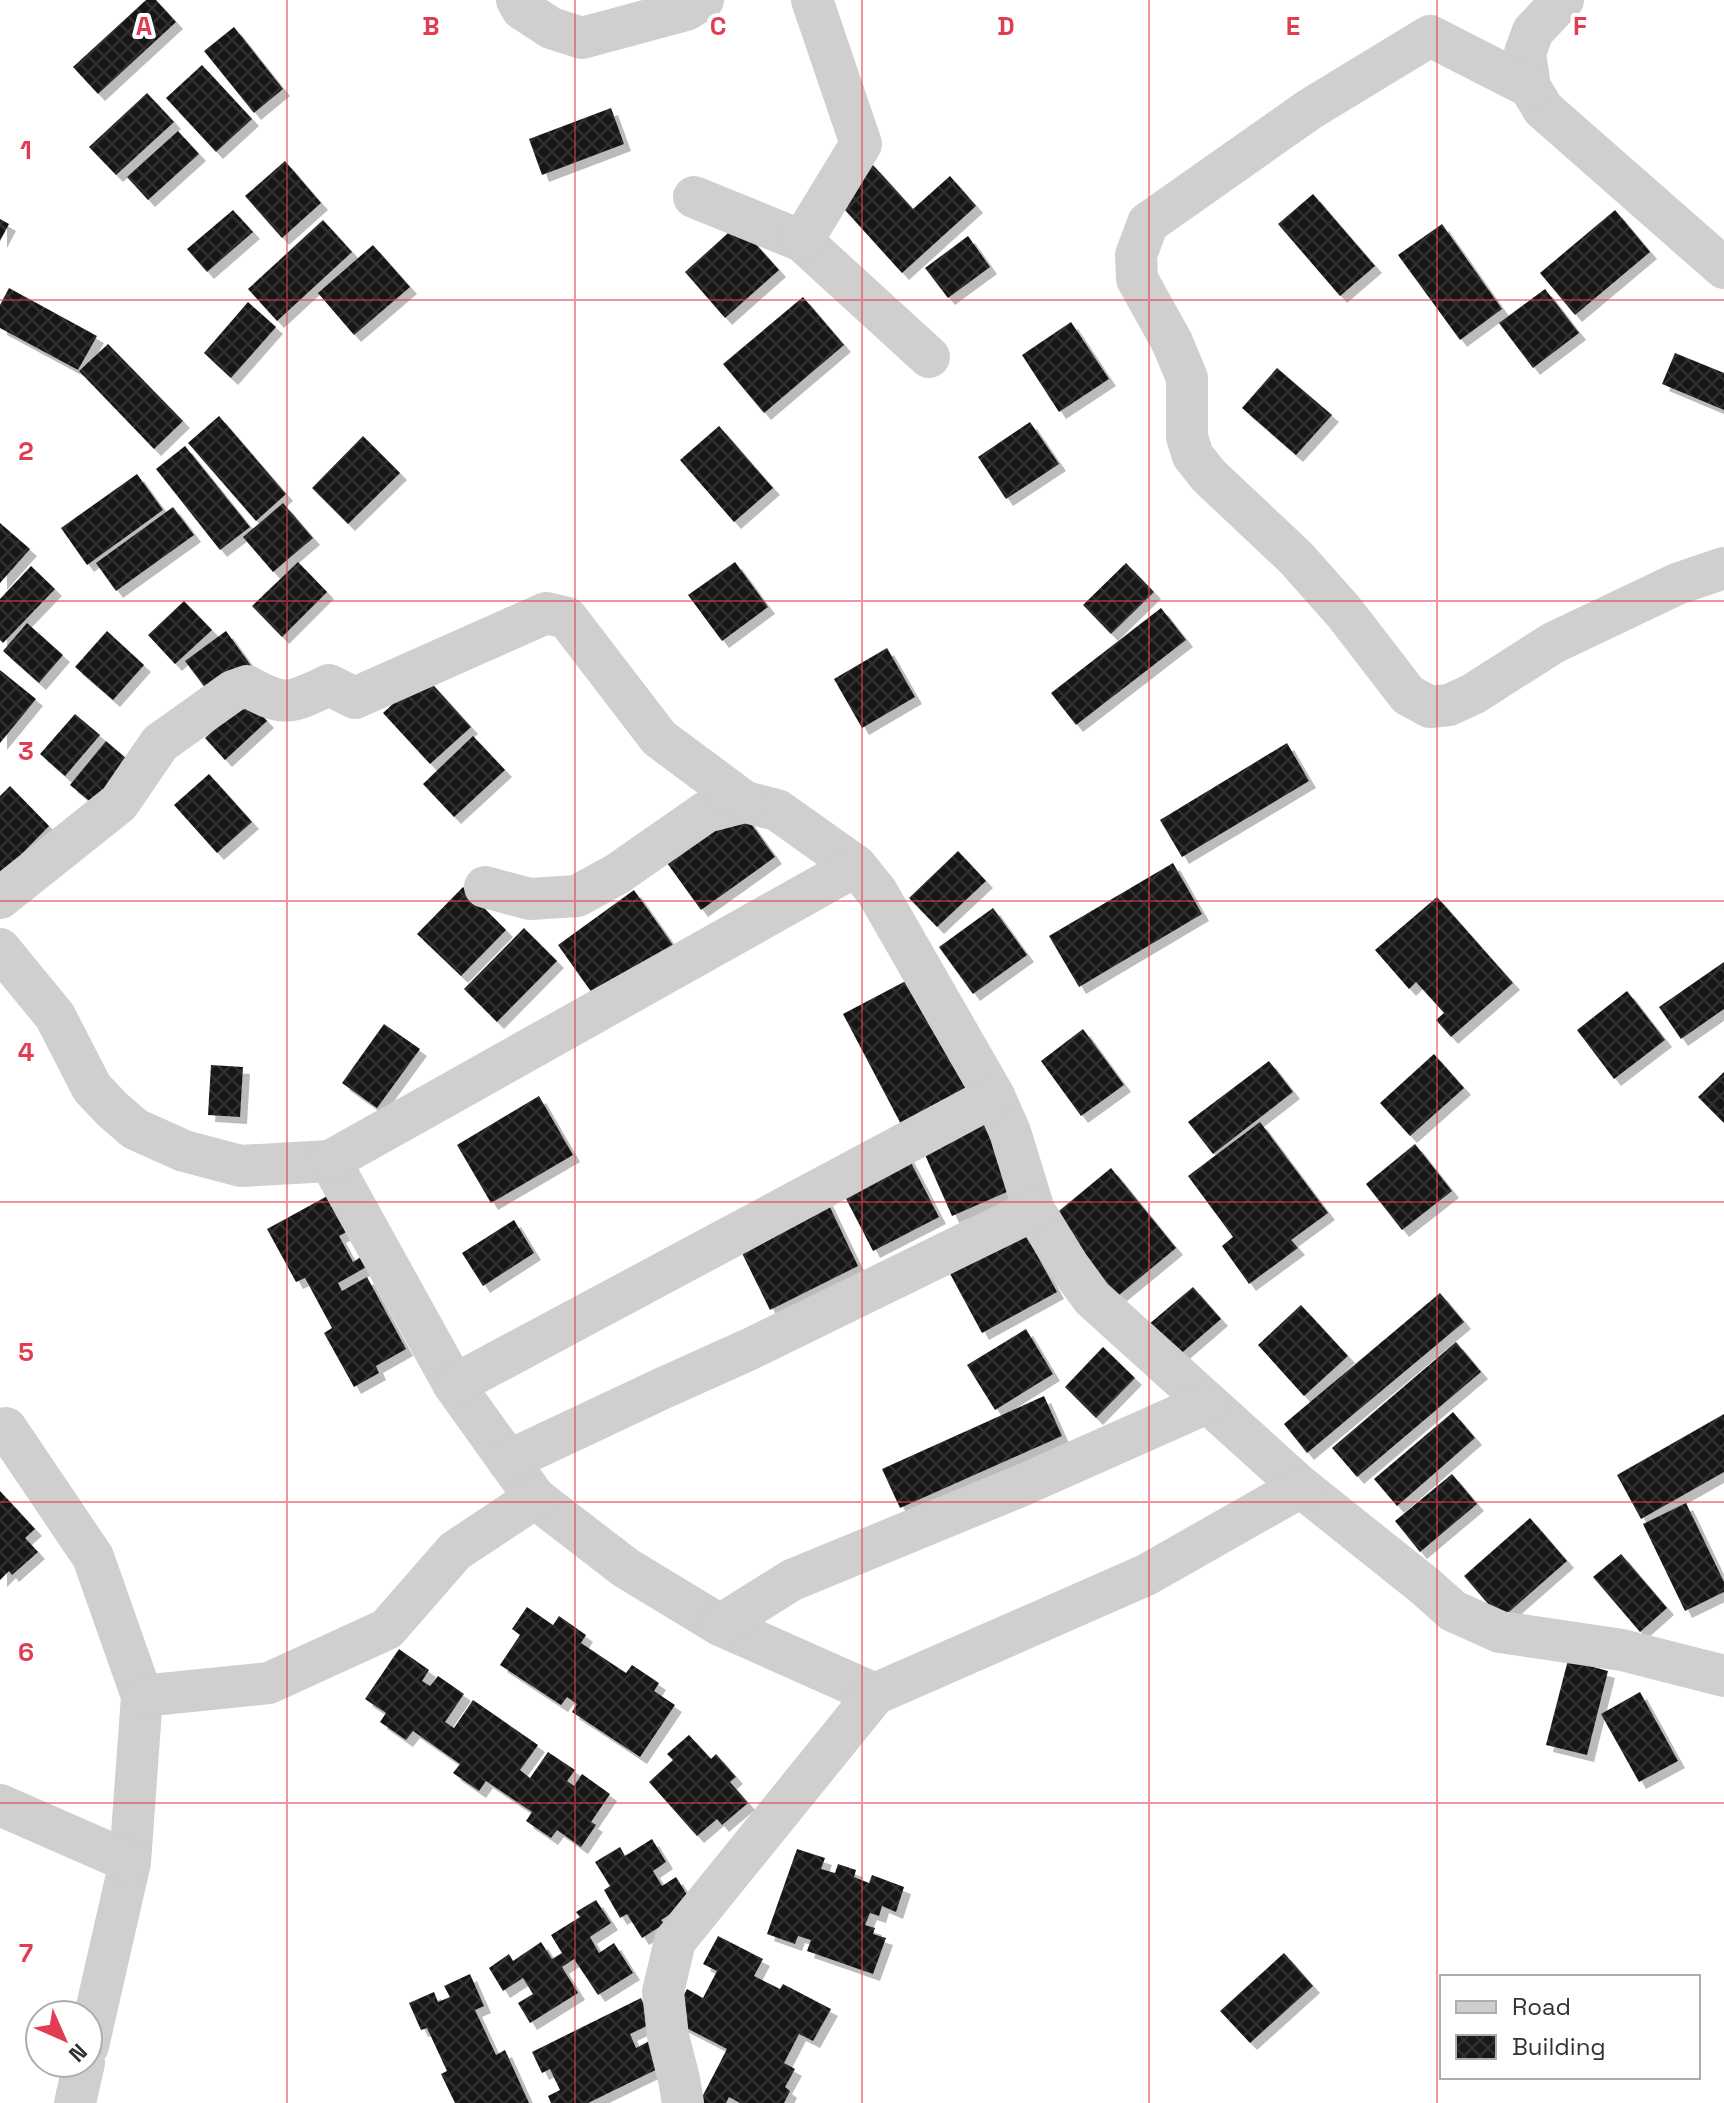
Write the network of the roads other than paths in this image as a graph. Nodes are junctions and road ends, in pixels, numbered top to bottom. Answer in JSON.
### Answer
{"nodes":[{"id":1,"x":517,"y":0,"type":"edge"},
{"id":2,"x":703,"y":0,"type":"edge"},
{"id":3,"x":812,"y":0,"type":"edge"},
{"id":4,"x":1563,"y":0,"type":"edge"},
{"id":5,"x":1530,"y":87,"type":"junction"},
{"id":6,"x":694,"y":197,"type":"dead end"},
{"id":7,"x":802,"y":241,"type":"junction"},
{"id":8,"x":1724,"y":268,"type":"edge"},
{"id":9,"x":929,"y":357,"type":"dead end"},
{"id":10,"x":1724,"y":568,"type":"edge"},
{"id":11,"x":745,"y":802,"type":"junction"},
{"id":12,"x":856,"y":866,"type":"junction"},
{"id":13,"x":485,"y":887,"type":"dead end"},
{"id":14,"x":0,"y":898,"type":"edge"},
{"id":15,"x":0,"y":949,"type":"edge"},
{"id":16,"x":994,"y":1096,"type":"junction"},
{"id":17,"x":330,"y":1161,"type":"junction"},
{"id":18,"x":1034,"y":1210,"type":"junction"},
{"id":19,"x":454,"y":1385,"type":"junction"},
{"id":20,"x":1207,"y":1403,"type":"junction"},
{"id":21,"x":6,"y":1428,"type":"dead end"},
{"id":22,"x":508,"y":1461,"type":"junction"},
{"id":23,"x":1301,"y":1487,"type":"junction"},
{"id":24,"x":535,"y":1498,"type":"junction"},
{"id":25,"x":720,"y":1625,"type":"junction"},
{"id":26,"x":1724,"y":1676,"type":"edge"},
{"id":27,"x":875,"y":1694,"type":"junction"},
{"id":28,"x":142,"y":1696,"type":"junction"},
{"id":29,"x":0,"y":1805,"type":"edge"},
{"id":30,"x":130,"y":1862,"type":"junction"},
{"id":31,"x":99,"y":1999,"type":"edge"},
{"id":32,"x":80,"y":2079,"type":"edge"},
{"id":33,"x":75,"y":2103,"type":"edge"},
{"id":34,"x":683,"y":2103,"type":"edge"}],
"edges":[{"from":1,"to":2,"type":"street"},
{"from":3,"to":7,"type":"street"},
{"from":4,"to":5,"type":"street"},
{"from":5,"to":8,"type":"street"},
{"from":5,"to":10,"type":"street"},
{"from":6,"to":7,"type":"street"},
{"from":7,"to":9,"type":"street"},
{"from":11,"to":12,"type":"street"},
{"from":11,"to":13,"type":"street"},
{"from":11,"to":14,"type":"street"},
{"from":12,"to":16,"type":"street"},
{"from":12,"to":17,"type":"street"},
{"from":15,"to":17,"type":"street"},
{"from":16,"to":18,"type":"street"},
{"from":16,"to":19,"type":"street"},
{"from":17,"to":19,"type":"street"},
{"from":18,"to":20,"type":"street"},
{"from":18,"to":22,"type":"street"},
{"from":19,"to":22,"type":"street"},
{"from":20,"to":23,"type":"street"},
{"from":20,"to":25,"type":"street"},
{"from":21,"to":28,"type":"street"},
{"from":22,"to":24,"type":"street"},
{"from":23,"to":26,"type":"street"},
{"from":23,"to":27,"type":"street"},
{"from":24,"to":25,"type":"street"},
{"from":24,"to":28,"type":"street"},
{"from":25,"to":27,"type":"street"},
{"from":27,"to":34,"type":"street"},
{"from":28,"to":30,"type":"street"},
{"from":29,"to":30,"type":"street"},
{"from":30,"to":31,"type":"street"},
{"from":32,"to":33,"type":"street"}]}
